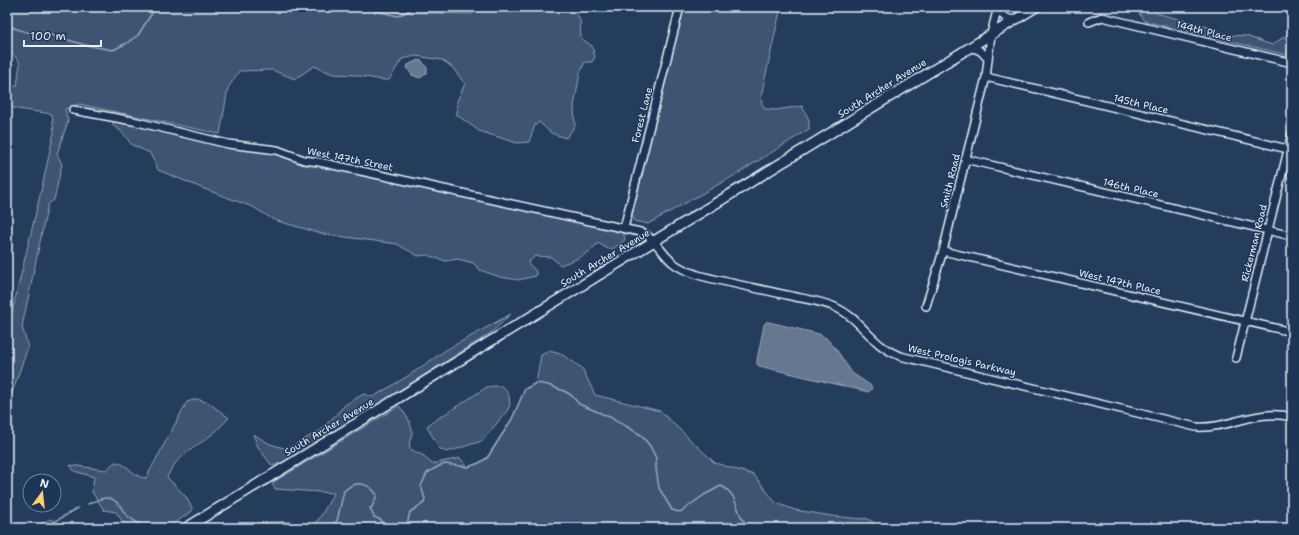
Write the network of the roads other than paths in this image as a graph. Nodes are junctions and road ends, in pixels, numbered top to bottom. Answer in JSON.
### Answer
{"nodes":[{"id":1,"x":680,"y":7,"type":"edge"},
{"id":2,"x":1036,"y":7,"type":"edge"},
{"id":3,"x":997,"y":8,"type":"edge"},
{"id":4,"x":1015,"y":20,"type":"junction"},
{"id":5,"x":1089,"y":22,"type":"dead end"},
{"id":6,"x":991,"y":34,"type":"junction"},
{"id":7,"x":969,"y":48,"type":"junction"},
{"id":8,"x":988,"y":59,"type":"junction"},
{"id":9,"x":1292,"y":63,"type":"edge"},
{"id":10,"x":986,"y":77,"type":"junction"},
{"id":11,"x":73,"y":110,"type":"dead end"},
{"id":12,"x":1292,"y":134,"type":"edge"},
{"id":13,"x":1290,"y":149,"type":"edge"},
{"id":14,"x":965,"y":160,"type":"junction"},
{"id":15,"x":624,"y":228,"type":"junction"},
{"id":16,"x":1268,"y":230,"type":"junction"},
{"id":17,"x":1292,"y":236,"type":"edge"},
{"id":18,"x":653,"y":241,"type":"junction"},
{"id":19,"x":943,"y":251,"type":"junction"},
{"id":20,"x":926,"y":306,"type":"dead end"},
{"id":21,"x":1245,"y":321,"type":"junction"},
{"id":22,"x":1292,"y":332,"type":"edge"},
{"id":23,"x":1236,"y":358,"type":"dead end"},
{"id":24,"x":1292,"y":417,"type":"edge"},
{"id":25,"x":186,"y":528,"type":"edge"}],
"edges":[{"from":1,"to":15,"type":"street","name":"Forest Lane"},
{"from":2,"to":4,"type":"main road","name":"South Archer Avenue"},
{"from":3,"to":4,"type":"street"},
{"from":3,"to":6,"type":"street","name":"Smith Road"},
{"from":4,"to":6,"type":"main road","name":"South Archer Avenue"},
{"from":5,"to":9,"type":"street","name":"144th Place"},
{"from":6,"to":7,"type":"main road","name":"South Archer Avenue"},
{"from":6,"to":8,"type":"street","name":"Smith Road"},
{"from":7,"to":8,"type":"street"},
{"from":7,"to":18,"type":"main road","name":"South Archer Avenue"},
{"from":8,"to":10,"type":"street","name":"Smith Road"},
{"from":10,"to":13,"type":"street","name":"145th Place"},
{"from":10,"to":14,"type":"street","name":"Smith Road"},
{"from":11,"to":15,"type":"street","name":"West 147th Street"},
{"from":12,"to":13,"type":"street","name":"Rickerman Road"},
{"from":13,"to":16,"type":"street","name":"Rickerman Road"},
{"from":14,"to":16,"type":"street","name":"146th Place"},
{"from":14,"to":19,"type":"street","name":"Smith Road"},
{"from":15,"to":18,"type":"street","name":"West 147th Street"},
{"from":16,"to":17,"type":"street","name":"146th Place"},
{"from":16,"to":21,"type":"street","name":"Rickerman Road"},
{"from":18,"to":24,"type":"street","name":"West Prologis Parkway"},
{"from":18,"to":25,"type":"main road","name":"South Archer Avenue"},
{"from":19,"to":20,"type":"street","name":"Smith Road"},
{"from":19,"to":21,"type":"street","name":"West 147th Place"},
{"from":21,"to":22,"type":"street","name":"West 147th Place"},
{"from":21,"to":23,"type":"street","name":"Rickerman Road"}]}
